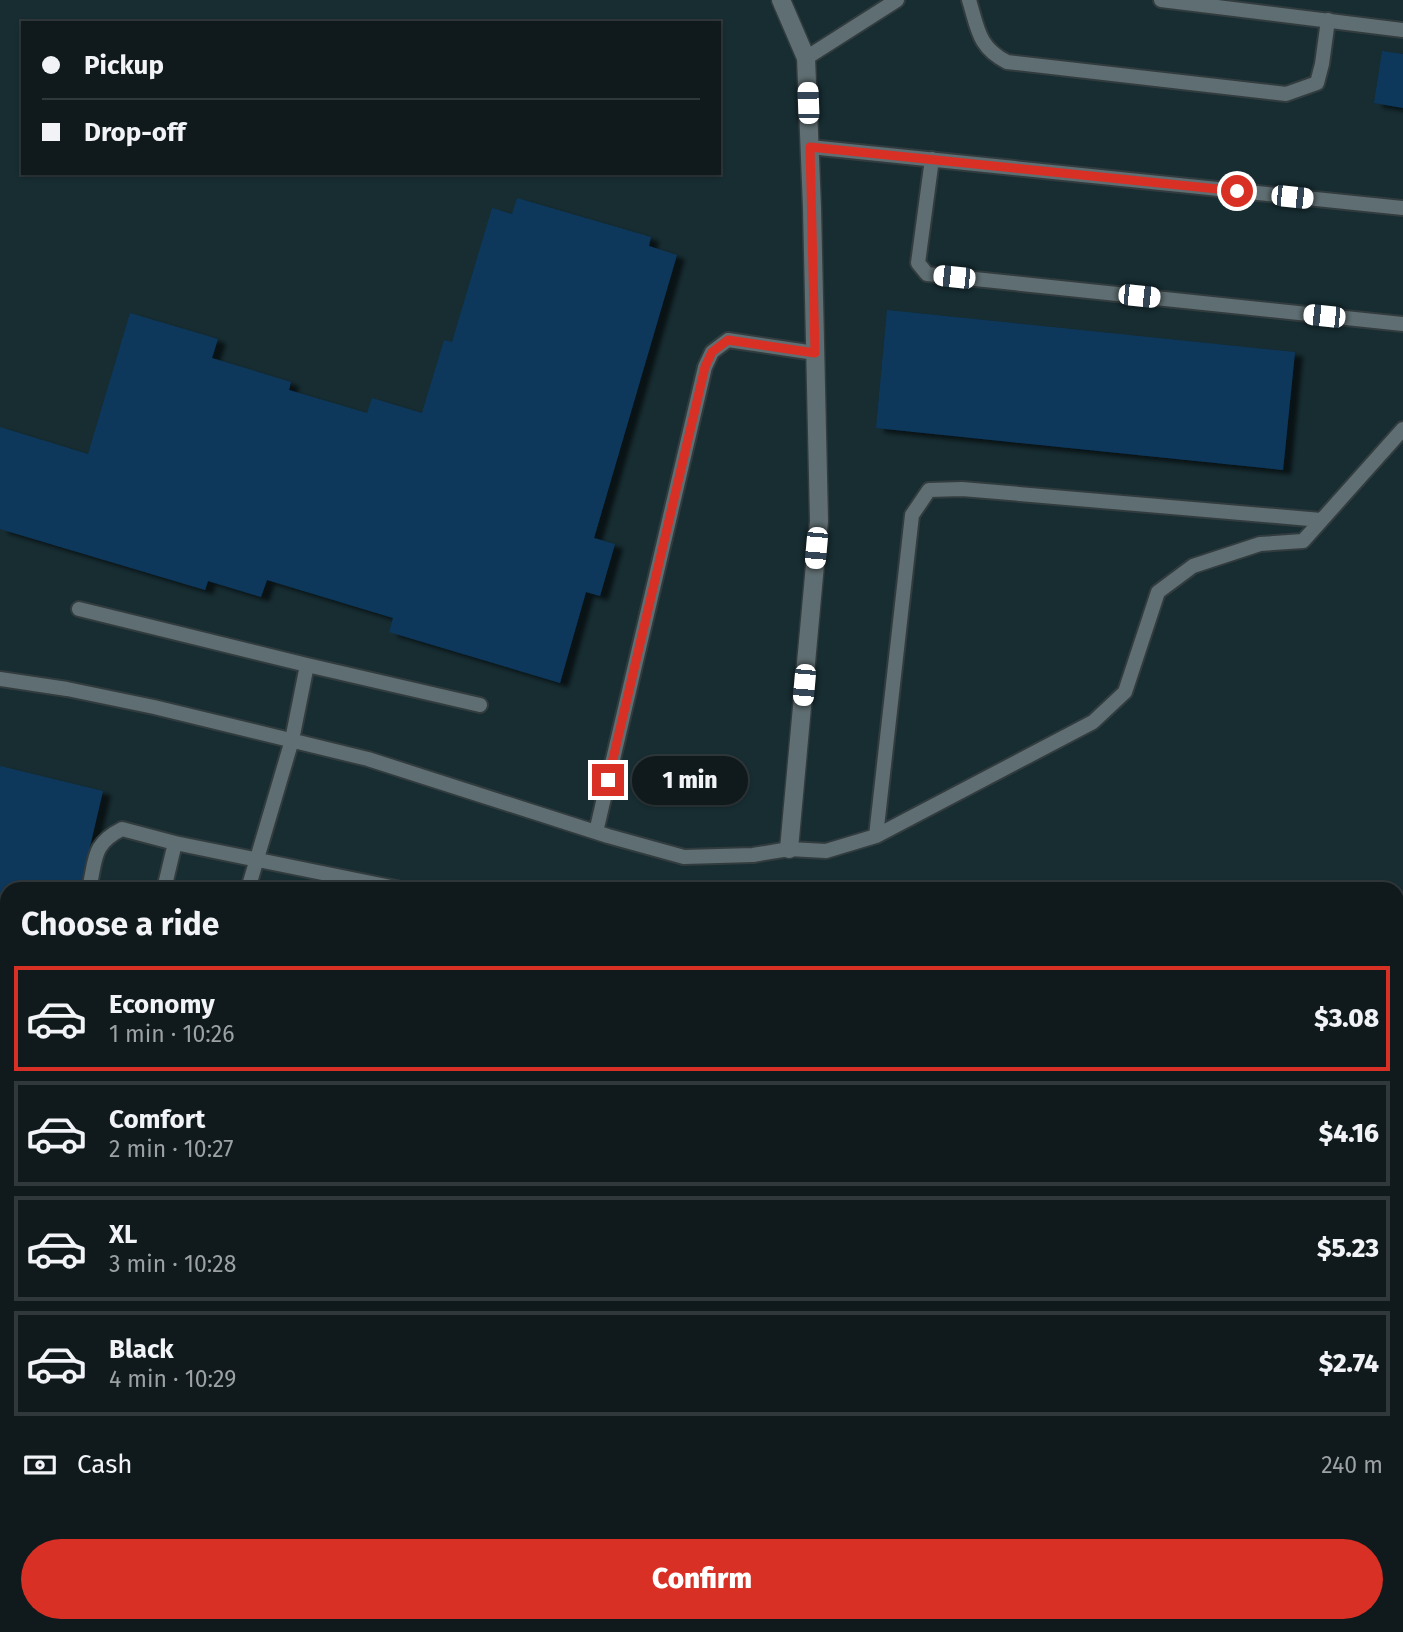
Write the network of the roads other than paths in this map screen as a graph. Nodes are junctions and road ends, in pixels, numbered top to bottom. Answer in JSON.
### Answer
{"nodes":[{"id":1,"x":781,"y":0,"type":"edge"},
{"id":2,"x":897,"y":0,"type":"edge"},
{"id":3,"x":969,"y":0,"type":"edge"},
{"id":4,"x":1161,"y":0,"type":"edge"},
{"id":5,"x":1328,"y":20,"type":"junction"},
{"id":6,"x":1403,"y":30,"type":"edge"},
{"id":7,"x":806,"y":58,"type":"junction"},
{"id":8,"x":810,"y":147,"type":"junction"},
{"id":9,"x":932,"y":159,"type":"junction"},
{"id":10,"x":1403,"y":208,"type":"edge"},
{"id":11,"x":1403,"y":324,"type":"edge"},
{"id":12,"x":815,"y":353,"type":"junction"},
{"id":13,"x":1403,"y":429,"type":"edge"},
{"id":14,"x":1321,"y":520,"type":"junction"},
{"id":15,"x":79,"y":609,"type":"dead end"},
{"id":16,"x":307,"y":666,"type":"junction"},
{"id":17,"x":0,"y":679,"type":"edge"},
{"id":18,"x":480,"y":705,"type":"dead end"},
{"id":19,"x":292,"y":740,"type":"junction"},
{"id":20,"x":596,"y":832,"type":"junction"},
{"id":21,"x":876,"y":836,"type":"junction"},
{"id":22,"x":175,"y":843,"type":"junction"},
{"id":23,"x":789,"y":849,"type":"junction"},
{"id":24,"x":256,"y":858,"type":"junction"},
{"id":25,"x":91,"y":882,"type":"edge"},
{"id":26,"x":166,"y":882,"type":"edge"},
{"id":27,"x":250,"y":882,"type":"edge"},
{"id":28,"x":368,"y":882,"type":"edge"}],
"edges":[{"from":1,"to":7,"type":"street"},
{"from":2,"to":7,"type":"lane"},
{"from":3,"to":5,"type":"lane"},
{"from":4,"to":5,"type":"lane"},
{"from":5,"to":6,"type":"lane"},
{"from":7,"to":8,"type":"street"},
{"from":8,"to":9,"type":"lane"},
{"from":8,"to":12,"type":"street"},
{"from":9,"to":10,"type":"lane"},
{"from":9,"to":11,"type":"lane"},
{"from":12,"to":20,"type":"lane"},
{"from":12,"to":23,"type":"street"},
{"from":13,"to":14,"type":"lane"},
{"from":14,"to":21,"type":"lane"},
{"from":14,"to":21,"type":"lane"},
{"from":15,"to":16,"type":"lane"},
{"from":16,"to":18,"type":"lane"},
{"from":16,"to":19,"type":"lane"},
{"from":17,"to":19,"type":"lane"},
{"from":19,"to":20,"type":"lane"},
{"from":19,"to":24,"type":"lane"},
{"from":20,"to":23,"type":"lane"},
{"from":21,"to":23,"type":"lane"},
{"from":22,"to":24,"type":"lane"},
{"from":22,"to":25,"type":"lane"},
{"from":22,"to":26,"type":"lane"},
{"from":24,"to":27,"type":"lane"},
{"from":24,"to":28,"type":"lane"}]}
